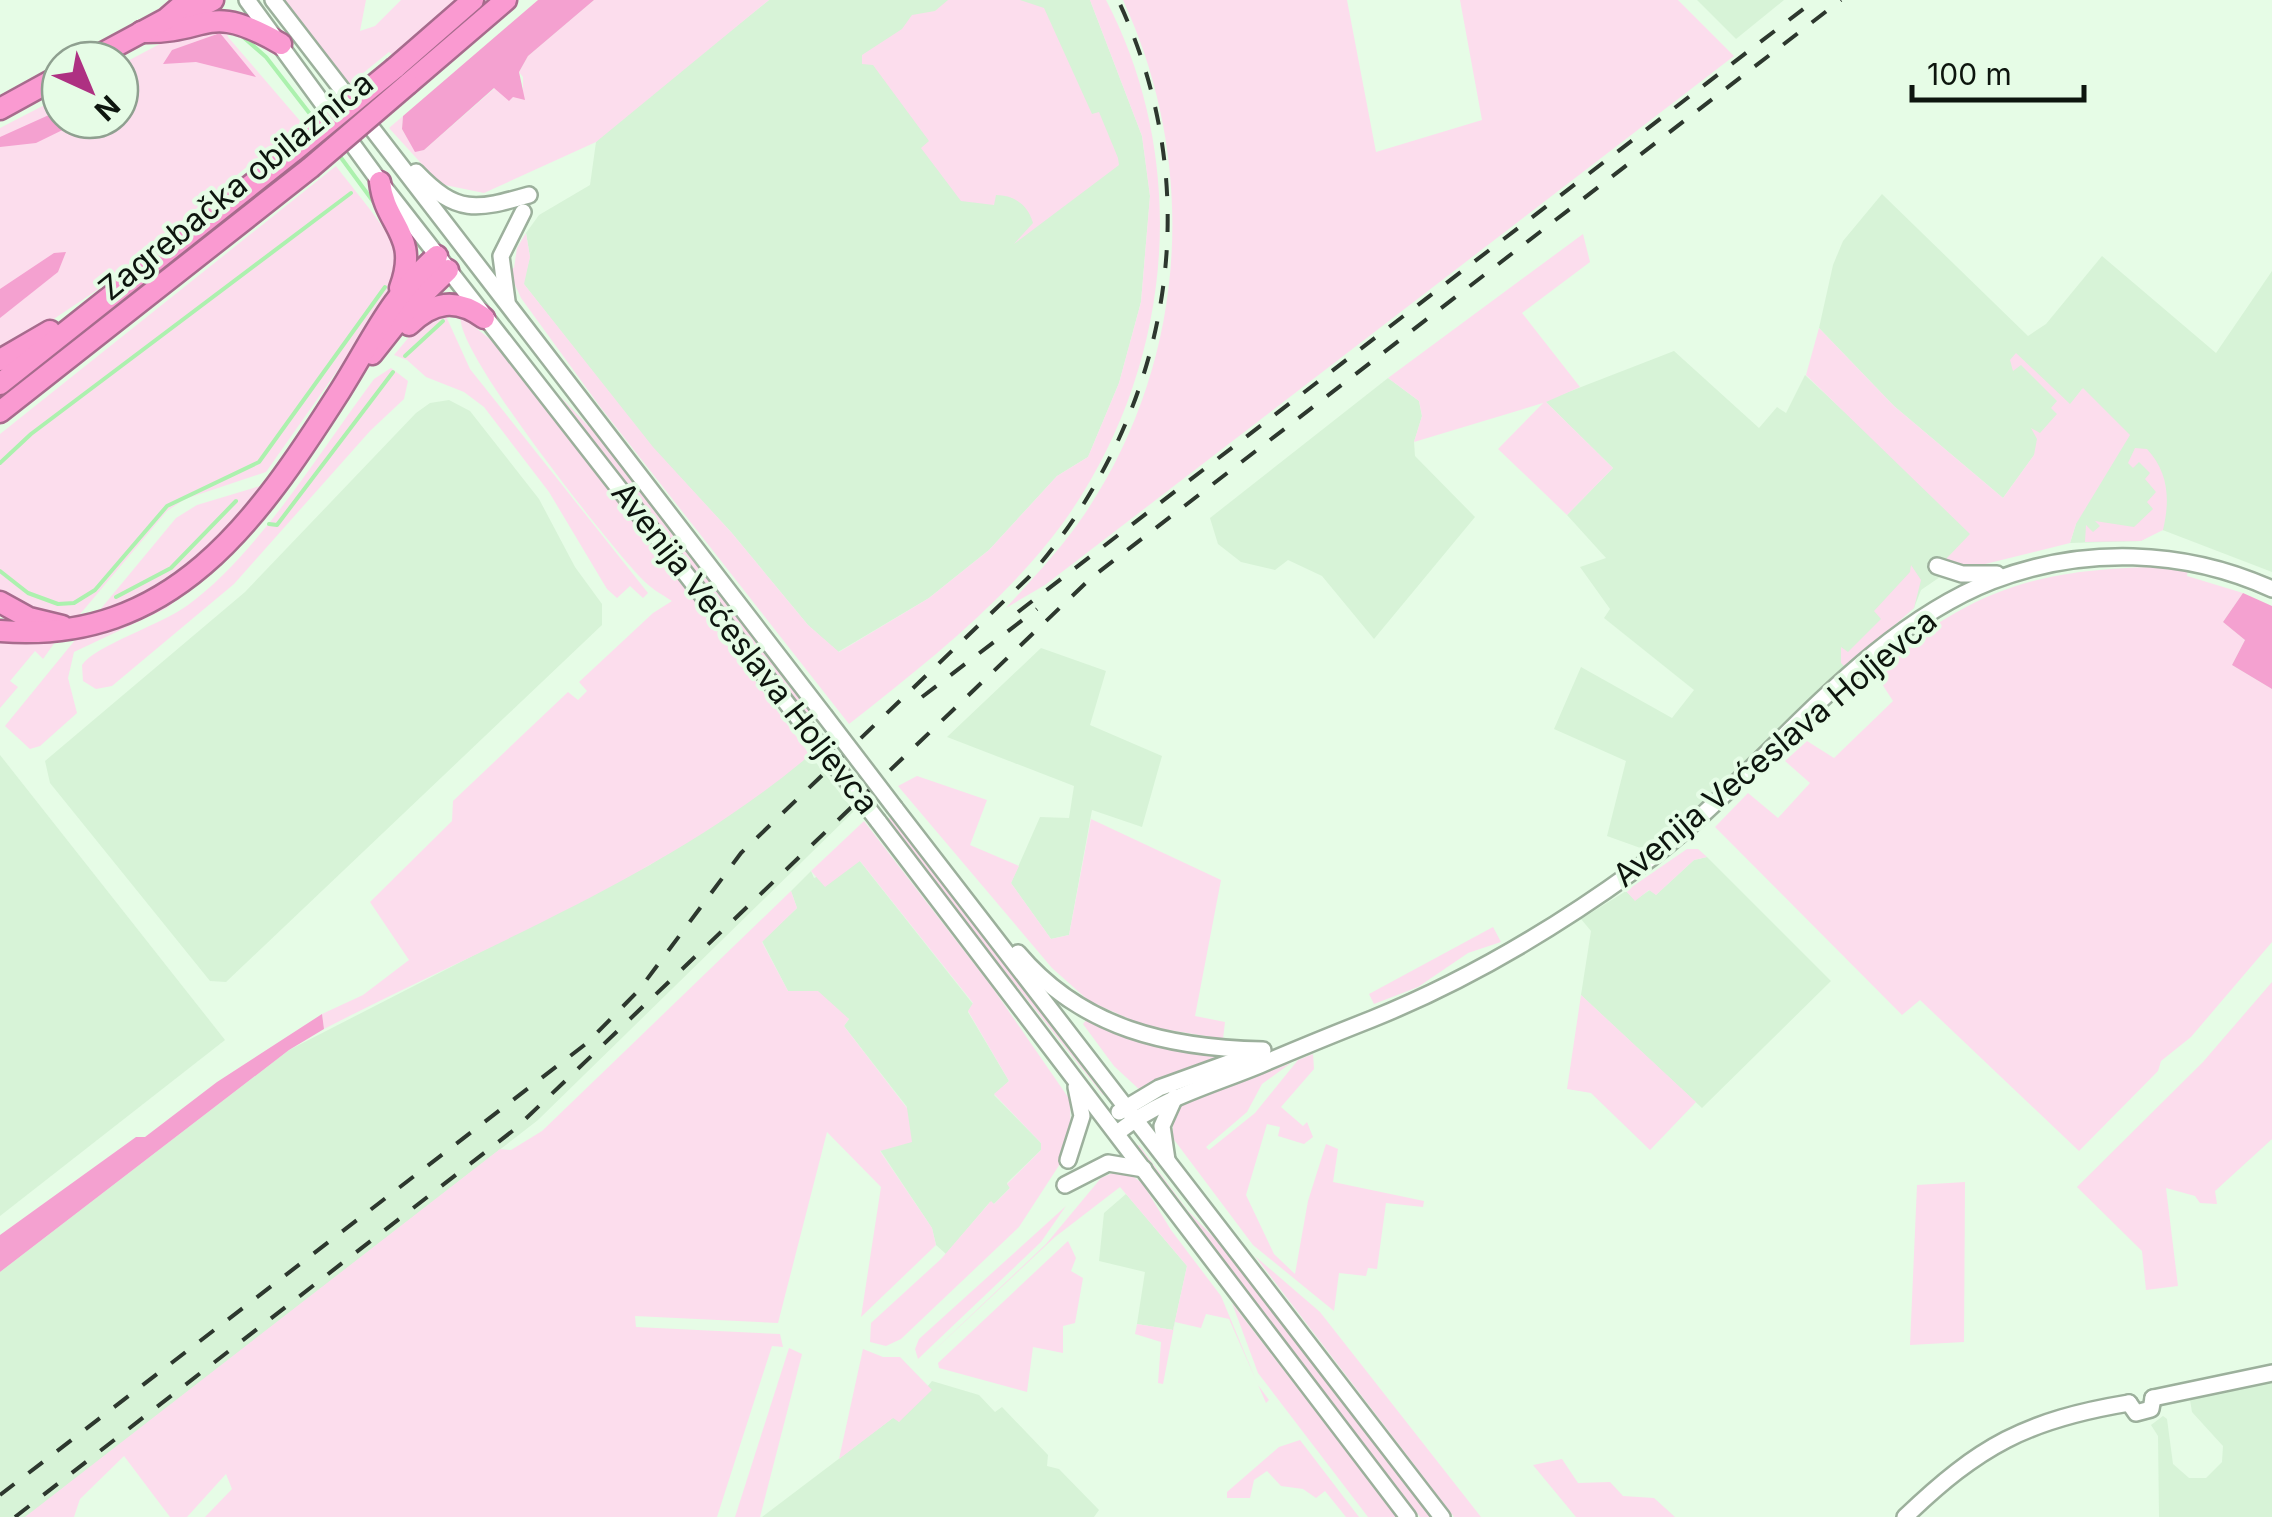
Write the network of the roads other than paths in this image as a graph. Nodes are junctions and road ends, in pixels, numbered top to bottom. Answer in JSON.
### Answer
{"nodes":[{"id":1,"x":213,"y":0,"type":"edge"},
{"id":2,"x":247,"y":0,"type":"edge"},
{"id":3,"x":272,"y":0,"type":"edge"},
{"id":4,"x":473,"y":0,"type":"edge"},
{"id":5,"x":506,"y":0,"type":"edge"},
{"id":6,"x":186,"y":1,"type":"edge"},
{"id":7,"x":166,"y":19,"type":"junction"},
{"id":8,"x":141,"y":32,"type":"junction"},
{"id":9,"x":126,"y":40,"type":"edge"},
{"id":10,"x":281,"y":44,"type":"junction"},
{"id":11,"x":402,"y":76,"type":"junction"},
{"id":12,"x":40,"y":87,"type":"edge"},
{"id":13,"x":0,"y":108,"type":"edge"},
{"id":14,"x":399,"y":164,"type":"junction"},
{"id":15,"x":380,"y":182,"type":"junction"},
{"id":16,"x":529,"y":194,"type":"dead end"},
{"id":17,"x":524,"y":212,"type":"dead end"},
{"id":18,"x":442,"y":263,"type":"junction"},
{"id":19,"x":141,"y":275,"type":"junction"},
{"id":20,"x":392,"y":304,"type":"junction"},
{"id":21,"x":510,"y":310,"type":"junction"},
{"id":22,"x":129,"y":313,"type":"junction"},
{"id":23,"x":484,"y":318,"type":"junction"},
{"id":24,"x":376,"y":349,"type":"junction"},
{"id":25,"x":0,"y":360,"type":"edge"},
{"id":26,"x":0,"y":384,"type":"edge"},
{"id":27,"x":342,"y":388,"type":"junction"},
{"id":28,"x":0,"y":412,"type":"edge"},
{"id":29,"x":0,"y":426,"type":"edge"},
{"id":30,"x":1937,"y":566,"type":"dead end"},
{"id":31,"x":2016,"y":573,"type":"junction"},
{"id":32,"x":2272,"y":590,"type":"edge"},
{"id":33,"x":0,"y":602,"type":"edge"},
{"id":34,"x":79,"y":627,"type":"junction"},
{"id":35,"x":0,"y":631,"type":"edge"},
{"id":36,"x":976,"y":913,"type":"junction"},
{"id":37,"x":1303,"y":1044,"type":"junction"},
{"id":38,"x":1263,"y":1050,"type":"junction"},
{"id":39,"x":1069,"y":1070,"type":"junction"},
{"id":40,"x":1178,"y":1094,"type":"junction"},
{"id":41,"x":1130,"y":1114,"type":"junction"},
{"id":42,"x":1113,"y":1127,"type":"junction"},
{"id":43,"x":1068,"y":1160,"type":"dead end"},
{"id":44,"x":1170,"y":1168,"type":"junction"},
{"id":45,"x":1146,"y":1170,"type":"junction"},
{"id":46,"x":1064,"y":1185,"type":"dead end"},
{"id":47,"x":2272,"y":1373,"type":"edge"},
{"id":48,"x":1408,"y":1517,"type":"edge"},
{"id":49,"x":1442,"y":1517,"type":"edge"},
{"id":50,"x":1904,"y":1517,"type":"edge"}],
"edges":[{"from":1,"to":7,"type":"highway"},
{"from":2,"to":10,"type":"main road","name":"Avenija Većeslava Holjevca"},
{"from":3,"to":14,"type":"main road","name":"Avenija Većeslava Holjevca"},
{"from":4,"to":11,"type":"highway","name":"Zagrebačka obilaznica"},
{"from":5,"to":11,"type":"highway","name":"Zagrebačka obilaznica"},
{"from":6,"to":7,"type":"highway"},
{"from":7,"to":8,"type":"highway"},
{"from":8,"to":9,"type":"highway"},
{"from":8,"to":10,"type":"highway"},
{"from":10,"to":15,"type":"main road","name":"Avenija Većeslava Holjevca"},
{"from":11,"to":19,"type":"highway","name":"Zagrebačka obilaznica","bridge":true},
{"from":11,"to":22,"type":"highway","name":"Zagrebačka obilaznica","bridge":true},
{"from":12,"to":13,"type":"highway"},
{"from":14,"to":16,"type":"main road"},
{"from":14,"to":21,"type":"main road","name":"Avenija Većeslava Holjevca"},
{"from":15,"to":18,"type":"main road","name":"Avenija Većeslava Holjevca"},
{"from":15,"to":20,"type":"highway"},
{"from":17,"to":21,"type":"main road"},
{"from":18,"to":20,"type":"highway"},
{"from":18,"to":23,"type":"main road","name":"Avenija Većeslava Holjevca"},
{"from":18,"to":24,"type":"highway"},
{"from":19,"to":25,"type":"highway"},
{"from":19,"to":26,"type":"highway","name":"Zagrebačka obilaznica"},
{"from":20,"to":27,"type":"highway"},
{"from":21,"to":36,"type":"main road","name":"Avenija Većeslava Holjevca","bridge":true},
{"from":22,"to":28,"type":"highway","name":"Zagrebačka obilaznica"},
{"from":22,"to":29,"type":"highway"},
{"from":23,"to":24,"type":"highway"},
{"from":23,"to":39,"type":"main road","name":"Avenija Većeslava Holjevca","bridge":true},
{"from":24,"to":27,"type":"highway"},
{"from":27,"to":34,"type":"highway"},
{"from":30,"to":31,"type":"main road"},
{"from":31,"to":32,"type":"main road","name":"Avenija Većeslava Holjevca"},
{"from":31,"to":37,"type":"main road","name":"Avenija Većeslava Holjevca"},
{"from":33,"to":34,"type":"highway"},
{"from":34,"to":35,"type":"highway"},
{"from":36,"to":38,"type":"main road"},
{"from":36,"to":41,"type":"main road","name":"Avenija Većeslava Holjevca"},
{"from":37,"to":38,"type":"main road","name":"Avenija Većeslava Holjevca"},
{"from":37,"to":40,"type":"main road","name":"Avenija Većeslava Holjevca"},
{"from":38,"to":41,"type":"main road","name":"Avenija Većeslava Holjevca"},
{"from":39,"to":42,"type":"main road","name":"Avenija Većeslava Holjevca"},
{"from":39,"to":43,"type":"main road"},
{"from":40,"to":41,"type":"main road","name":"Avenija Većeslava Holjevca"},
{"from":40,"to":44,"type":"main road"},
{"from":41,"to":42,"type":"main road"},
{"from":41,"to":44,"type":"main road"},
{"from":42,"to":45,"type":"main road","name":"Avenija Većeslava Holjevca"},
{"from":44,"to":49,"type":"main road"},
{"from":45,"to":46,"type":"main road"},
{"from":45,"to":48,"type":"main road","name":"Avenija Većeslava Holjevca"},
{"from":47,"to":50,"type":"main road"}]}
